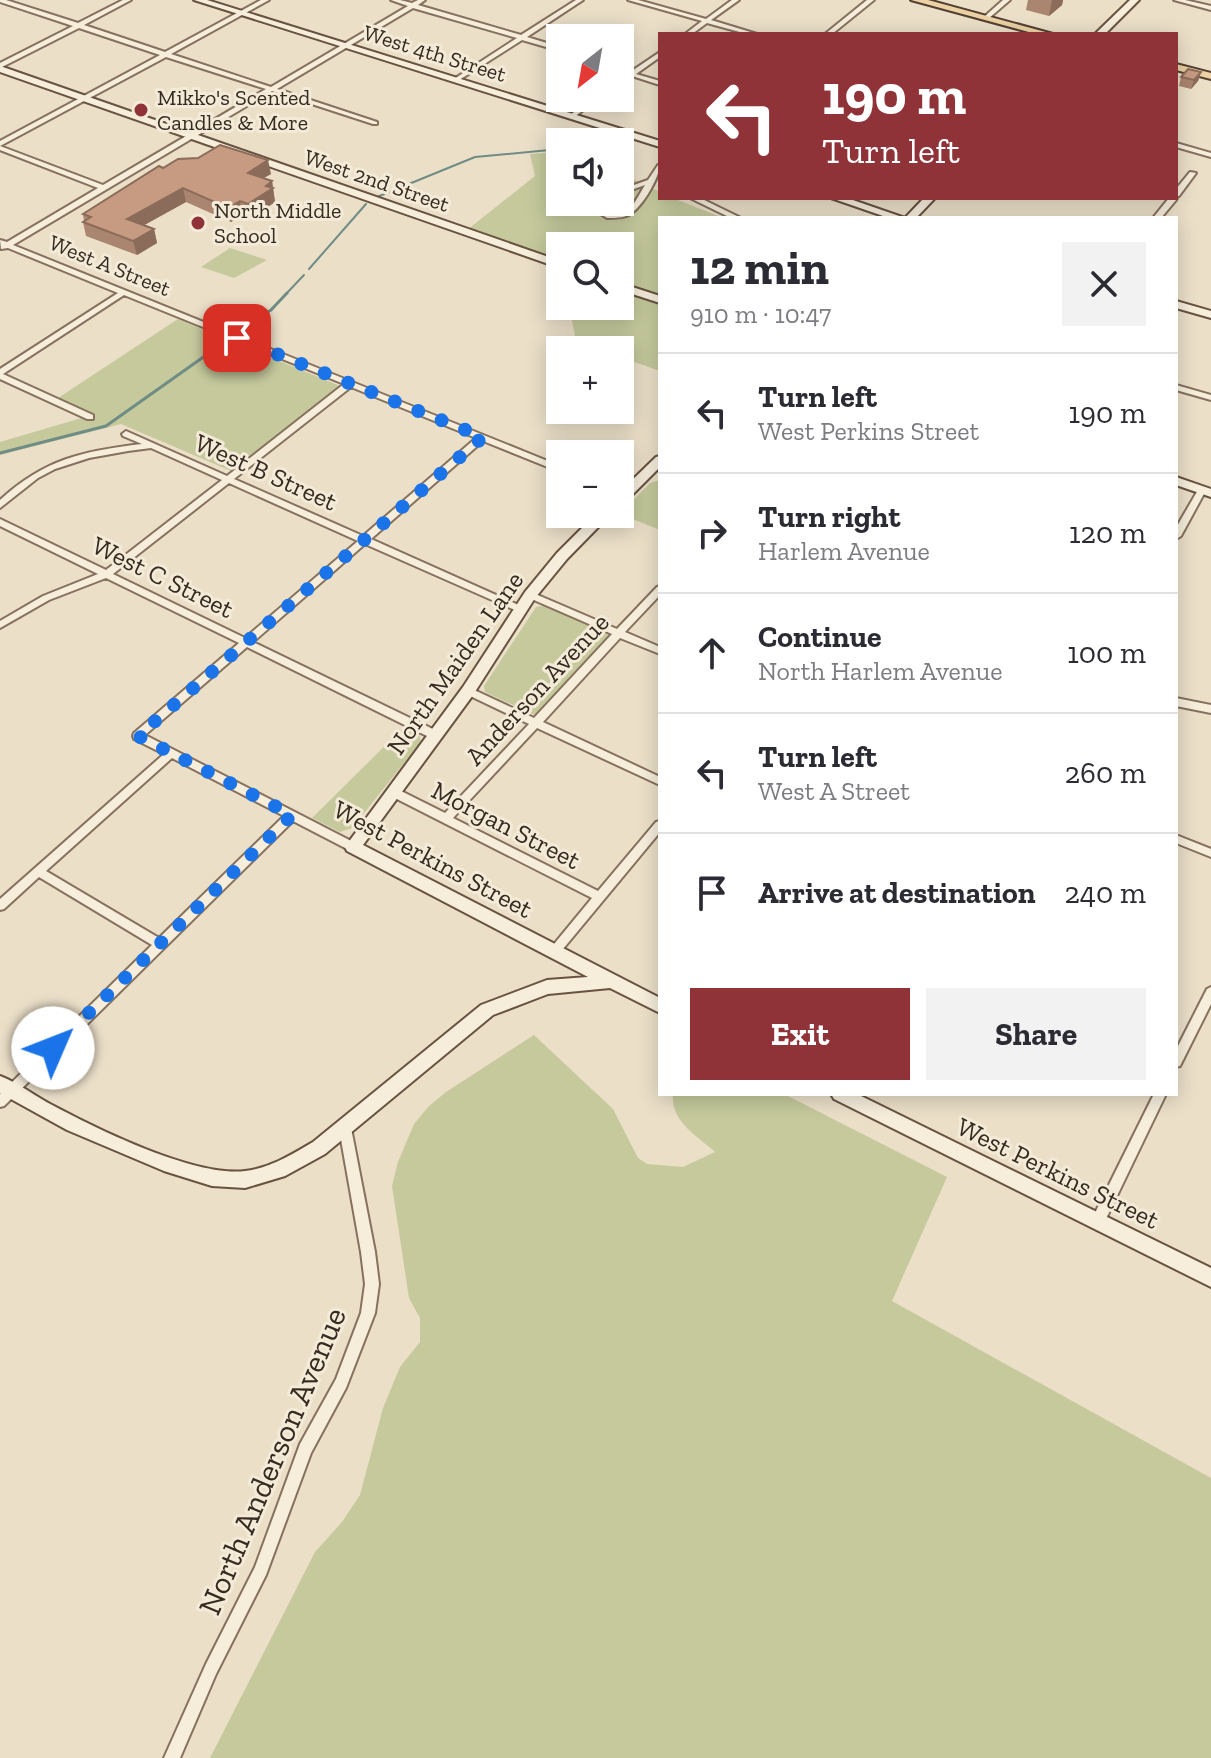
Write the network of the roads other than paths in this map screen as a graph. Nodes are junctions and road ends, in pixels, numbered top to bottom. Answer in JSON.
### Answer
{"nodes":[{"id":1,"x":128,"y":0,"type":"edge"},
{"id":2,"x":198,"y":0,"type":"edge"},
{"id":3,"x":266,"y":0,"type":"edge"},
{"id":4,"x":394,"y":0,"type":"edge"},
{"id":5,"x":422,"y":0,"type":"edge"},
{"id":6,"x":580,"y":0,"type":"edge"},
{"id":7,"x":631,"y":0,"type":"edge"},
{"id":8,"x":736,"y":0,"type":"edge"},
{"id":9,"x":871,"y":0,"type":"edge"},
{"id":10,"x":916,"y":0,"type":"edge"},
{"id":11,"x":1007,"y":0,"type":"edge"},
{"id":12,"x":1135,"y":0,"type":"edge"},
{"id":13,"x":1177,"y":0,"type":"edge"},
{"id":14,"x":4,"y":2,"type":"edge"},
{"id":15,"x":413,"y":6,"type":"junction"},
{"id":16,"x":1211,"y":8,"type":"edge"},
{"id":17,"x":241,"y":13,"type":"junction"},
{"id":18,"x":986,"y":18,"type":"junction"},
{"id":19,"x":707,"y":21,"type":"junction"},
{"id":20,"x":78,"y":26,"type":"junction"},
{"id":21,"x":691,"y":32,"type":"edge"},
{"id":22,"x":747,"y":32,"type":"edge"},
{"id":23,"x":831,"y":32,"type":"edge"},
{"id":24,"x":1040,"y":32,"type":"edge"},
{"id":25,"x":1102,"y":32,"type":"edge"},
{"id":26,"x":521,"y":37,"type":"junction"},
{"id":27,"x":546,"y":45,"type":"edge"},
{"id":28,"x":345,"y":46,"type":"junction"},
{"id":29,"x":165,"y":54,"type":"junction"},
{"id":30,"x":658,"y":55,"type":"edge"},
{"id":31,"x":0,"y":67,"type":"edge"},
{"id":32,"x":1178,"y":68,"type":"edge"},
{"id":33,"x":634,"y":72,"type":"edge"},
{"id":34,"x":634,"y":73,"type":"edge"},
{"id":35,"x":1211,"y":76,"type":"edge"},
{"id":36,"x":456,"y":80,"type":"junction"},
{"id":37,"x":658,"y":82,"type":"edge"},
{"id":38,"x":271,"y":89,"type":"junction"},
{"id":39,"x":83,"y":98,"type":"junction"},
{"id":40,"x":578,"y":112,"type":"edge"},
{"id":41,"x":572,"y":116,"type":"junction"},
{"id":42,"x":375,"y":123,"type":"dead end"},
{"id":43,"x":191,"y":136,"type":"junction"},
{"id":44,"x":658,"y":143,"type":"edge"},
{"id":45,"x":0,"y":146,"type":"edge"},
{"id":46,"x":1178,"y":146,"type":"edge"},
{"id":47,"x":1211,"y":155,"type":"edge"},
{"id":48,"x":1192,"y":173,"type":"dead end"},
{"id":49,"x":653,"y":181,"type":"edge"},
{"id":50,"x":634,"y":187,"type":"edge"},
{"id":51,"x":104,"y":188,"type":"junction"},
{"id":52,"x":1178,"y":191,"type":"edge"},
{"id":53,"x":698,"y":200,"type":"edge"},
{"id":54,"x":842,"y":200,"type":"edge"},
{"id":55,"x":928,"y":200,"type":"edge"},
{"id":56,"x":1171,"y":200,"type":"edge"},
{"id":57,"x":634,"y":208,"type":"edge"},
{"id":58,"x":733,"y":216,"type":"edge"},
{"id":59,"x":894,"y":216,"type":"edge"},
{"id":60,"x":912,"y":216,"type":"edge"},
{"id":61,"x":1159,"y":216,"type":"edge"},
{"id":62,"x":2,"y":245,"type":"edge"},
{"id":63,"x":546,"y":260,"type":"edge"},
{"id":64,"x":634,"y":291,"type":"edge"},
{"id":65,"x":124,"y":292,"type":"junction"},
{"id":66,"x":658,"y":299,"type":"edge"},
{"id":67,"x":1178,"y":305,"type":"edge"},
{"id":68,"x":1211,"y":315,"type":"edge"},
{"id":69,"x":0,"y":375,"type":"edge"},
{"id":70,"x":350,"y":384,"type":"junction"},
{"id":71,"x":1178,"y":388,"type":"edge"},
{"id":72,"x":1211,"y":398,"type":"edge"},
{"id":73,"x":90,"y":417,"type":"dead end"},
{"id":74,"x":126,"y":434,"type":"dead end"},
{"id":75,"x":483,"y":437,"type":"junction"},
{"id":76,"x":152,"y":446,"type":"junction"},
{"id":77,"x":546,"y":463,"type":"edge"},
{"id":78,"x":658,"y":464,"type":"edge"},
{"id":79,"x":227,"y":479,"type":"junction"},
{"id":80,"x":1178,"y":482,"type":"edge"},
{"id":81,"x":634,"y":484,"type":"edge"},
{"id":82,"x":1207,"y":492,"type":"edge"},
{"id":83,"x":0,"y":505,"type":"edge"},
{"id":84,"x":0,"y":522,"type":"edge"},
{"id":85,"x":590,"y":528,"type":"edge"},
{"id":86,"x":1178,"y":533,"type":"edge"},
{"id":87,"x":364,"y":540,"type":"junction"},
{"id":88,"x":107,"y":574,"type":"junction"},
{"id":89,"x":658,"y":591,"type":"edge"},
{"id":90,"x":530,"y":595,"type":"junction"},
{"id":91,"x":520,"y":609,"type":"junction"},
{"id":92,"x":0,"y":625,"type":"edge"},
{"id":93,"x":619,"y":633,"type":"junction"},
{"id":94,"x":245,"y":642,"type":"junction"},
{"id":95,"x":658,"y":650,"type":"edge"},
{"id":96,"x":468,"y":691,"type":"junction"},
{"id":97,"x":1178,"y":702,"type":"edge"},
{"id":98,"x":1211,"y":709,"type":"edge"},
{"id":99,"x":535,"y":722,"type":"junction"},
{"id":100,"x":435,"y":735,"type":"junction"},
{"id":101,"x":171,"y":753,"type":"junction"},
{"id":102,"x":658,"y":780,"type":"edge"},
{"id":103,"x":393,"y":792,"type":"junction"},
{"id":104,"x":292,"y":815,"type":"junction"},
{"id":105,"x":446,"y":819,"type":"junction"},
{"id":106,"x":658,"y":827,"type":"edge"},
{"id":107,"x":1178,"y":840,"type":"edge"},
{"id":108,"x":353,"y":847,"type":"junction"},
{"id":109,"x":1211,"y":853,"type":"edge"},
{"id":110,"x":39,"y":872,"type":"junction"},
{"id":111,"x":600,"y":897,"type":"junction"},
{"id":112,"x":0,"y":906,"type":"edge"},
{"id":113,"x":160,"y":944,"type":"junction"},
{"id":114,"x":554,"y":952,"type":"junction"},
{"id":115,"x":612,"y":982,"type":"junction"},
{"id":116,"x":1211,"y":992,"type":"edge"},
{"id":117,"x":658,"y":1005,"type":"edge"},
{"id":118,"x":1178,"y":1058,"type":"edge"},
{"id":119,"x":3,"y":1092,"type":"edge"},
{"id":120,"x":844,"y":1096,"type":"edge"},
{"id":121,"x":1159,"y":1096,"type":"edge"},
{"id":122,"x":345,"y":1128,"type":"junction"},
{"id":123,"x":1098,"y":1221,"type":"junction"},
{"id":124,"x":1211,"y":1278,"type":"edge"},
{"id":125,"x":172,"y":1758,"type":"edge"}],
"edges":[{"from":1,"to":20,"type":"street"},
{"from":2,"to":17,"type":"street","name":"West 4th Street"},
{"from":3,"to":17,"type":"street"},
{"from":4,"to":15,"type":"street"},
{"from":5,"to":15,"type":"street"},
{"from":6,"to":26,"type":"street"},
{"from":7,"to":19,"type":"street"},
{"from":8,"to":19,"type":"street"},
{"from":9,"to":23,"type":"street"},
{"from":10,"to":18,"type":"main road"},
{"from":11,"to":18,"type":"street"},
{"from":12,"to":25,"type":"street"},
{"from":13,"to":16,"type":"street"},
{"from":14,"to":20,"type":"street"},
{"from":15,"to":26,"type":"street"},
{"from":15,"to":28,"type":"street"},
{"from":17,"to":28,"type":"street","name":"West 4th Street"},
{"from":17,"to":29,"type":"street"},
{"from":18,"to":24,"type":"main road"},
{"from":19,"to":21,"type":"street"},
{"from":19,"to":22,"type":"street"},
{"from":20,"to":29,"type":"street"},
{"from":20,"to":31,"type":"street"},
{"from":26,"to":27,"type":"street"},
{"from":26,"to":36,"type":"street"},
{"from":28,"to":36,"type":"street","name":"West 4th Street"},
{"from":28,"to":38,"type":"street"},
{"from":29,"to":38,"type":"street"},
{"from":29,"to":39,"type":"street"},
{"from":30,"to":33,"type":"street"},
{"from":31,"to":39,"type":"street","name":"West 2nd Street"},
{"from":32,"to":35,"type":"main road"},
{"from":34,"to":37,"type":"street"},
{"from":36,"to":41,"type":"street","name":"West 4th Street"},
{"from":38,"to":42,"type":"street"},
{"from":38,"to":43,"type":"street"},
{"from":39,"to":43,"type":"street","name":"West 2nd Street"},
{"from":39,"to":45,"type":"street"},
{"from":40,"to":41,"type":"street"},
{"from":41,"to":44,"type":"street","name":"West 4th Street"},
{"from":43,"to":51,"type":"street"},
{"from":43,"to":63,"type":"street","name":"West 2nd Street"},
{"from":45,"to":51,"type":"street"},
{"from":46,"to":47,"type":"street"},
{"from":48,"to":52,"type":"street"},
{"from":49,"to":50,"type":"street"},
{"from":49,"to":57,"type":"street"},
{"from":51,"to":62,"type":"street"},
{"from":53,"to":58,"type":"street"},
{"from":54,"to":59,"type":"street"},
{"from":55,"to":60,"type":"street"},
{"from":56,"to":61,"type":"street"},
{"from":62,"to":65,"type":"street","name":"West A Street"},
{"from":64,"to":66,"type":"street"},
{"from":65,"to":69,"type":"street"},
{"from":65,"to":70,"type":"street","name":"West A Street"},
{"from":67,"to":68,"type":"street"},
{"from":69,"to":73,"type":"street"},
{"from":70,"to":75,"type":"street","name":"West A Street"},
{"from":70,"to":79,"type":"street"},
{"from":71,"to":72,"type":"street"},
{"from":74,"to":76,"type":"street","name":"West B Street"},
{"from":75,"to":77,"type":"street","name":"West A Street"},
{"from":75,"to":87,"type":"street"},
{"from":76,"to":79,"type":"street","name":"West B Street"},
{"from":76,"to":83,"type":"street"},
{"from":78,"to":81,"type":"street"},
{"from":79,"to":87,"type":"street","name":"West B Street"},
{"from":79,"to":88,"type":"street"},
{"from":80,"to":82,"type":"street"},
{"from":82,"to":86,"type":"street"},
{"from":84,"to":88,"type":"street","name":"West C Street"},
{"from":85,"to":90,"type":"street","name":"North Maiden Lane"},
{"from":87,"to":91,"type":"street","name":"West B Street"},
{"from":87,"to":94,"type":"street"},
{"from":88,"to":92,"type":"street"},
{"from":88,"to":94,"type":"street","name":"West C Street"},
{"from":89,"to":93,"type":"street","name":"Anderson Avenue"},
{"from":90,"to":91,"type":"street","name":"North Maiden Lane"},
{"from":90,"to":93,"type":"street"},
{"from":91,"to":96,"type":"street","name":"North Maiden Lane"},
{"from":93,"to":95,"type":"street"},
{"from":93,"to":99,"type":"street","name":"Anderson Avenue"},
{"from":94,"to":100,"type":"street","name":"West C Street"},
{"from":94,"to":101,"type":"street","name":"West Perkins Street"},
{"from":96,"to":99,"type":"street"},
{"from":96,"to":100,"type":"street","name":"North Maiden Lane"},
{"from":97,"to":98,"type":"street"},
{"from":99,"to":102,"type":"street"},
{"from":99,"to":105,"type":"street","name":"Anderson Avenue"},
{"from":100,"to":103,"type":"street","name":"North Maiden Lane"},
{"from":101,"to":104,"type":"street","name":"West Perkins Street"},
{"from":101,"to":110,"type":"street"},
{"from":103,"to":105,"type":"street","name":"Morgan Street"},
{"from":103,"to":108,"type":"street","name":"North Maiden Lane"},
{"from":104,"to":108,"type":"street","name":"West Perkins Street"},
{"from":104,"to":113,"type":"street"},
{"from":105,"to":111,"type":"street","name":"Morgan Street"},
{"from":106,"to":111,"type":"street"},
{"from":107,"to":109,"type":"street"},
{"from":108,"to":114,"type":"street","name":"West Perkins Street"},
{"from":110,"to":112,"type":"street"},
{"from":110,"to":113,"type":"street"},
{"from":111,"to":114,"type":"street"},
{"from":113,"to":119,"type":"street"},
{"from":114,"to":115,"type":"street","name":"West Perkins Street"},
{"from":115,"to":117,"type":"street","name":"West Perkins Street"},
{"from":115,"to":122,"type":"street"},
{"from":116,"to":118,"type":"street"},
{"from":119,"to":122,"type":"street"},
{"from":120,"to":123,"type":"street","name":"West Perkins Street"},
{"from":121,"to":123,"type":"street"},
{"from":122,"to":125,"type":"street","name":"North Anderson Avenue"},
{"from":123,"to":124,"type":"street","name":"West Perkins Street"}]}
